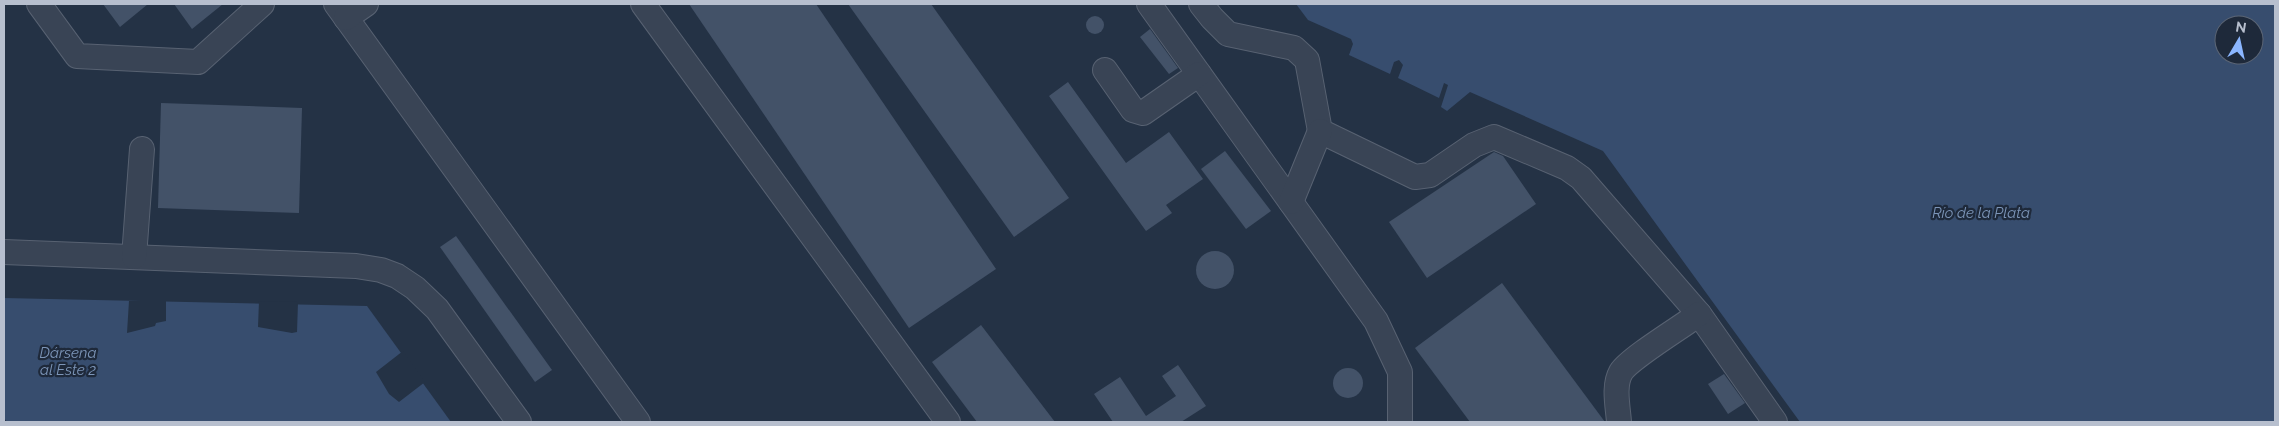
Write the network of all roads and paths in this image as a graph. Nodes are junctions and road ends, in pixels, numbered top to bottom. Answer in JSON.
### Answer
{"nodes":[{"id":1,"x":39,"y":4,"type":"edge"},
{"id":2,"x":262,"y":4,"type":"edge"},
{"id":3,"x":366,"y":4,"type":"edge"},
{"id":4,"x":643,"y":4,"type":"edge"},
{"id":5,"x":1149,"y":4,"type":"edge"},
{"id":6,"x":1201,"y":4,"type":"edge"},
{"id":7,"x":341,"y":11,"type":"edge"},
{"id":8,"x":1106,"y":70,"type":"dead end"},
{"id":9,"x":1199,"y":74,"type":"junction"},
{"id":10,"x":1320,"y":131,"type":"junction"},
{"id":11,"x":142,"y":149,"type":"dead end"},
{"id":12,"x":1291,"y":202,"type":"junction"},
{"id":13,"x":4,"y":252,"type":"edge"},
{"id":14,"x":134,"y":257,"type":"junction"},
{"id":15,"x":1699,"y":314,"type":"junction"},
{"id":16,"x":519,"y":422,"type":"edge"},
{"id":17,"x":638,"y":422,"type":"edge"},
{"id":18,"x":948,"y":422,"type":"edge"},
{"id":19,"x":1400,"y":422,"type":"edge"},
{"id":20,"x":1619,"y":422,"type":"edge"},
{"id":21,"x":1775,"y":422,"type":"edge"}],
"edges":[{"from":1,"to":2,"type":"lane"},
{"from":3,"to":7,"type":"lane"},
{"from":4,"to":18,"type":"lane"},
{"from":5,"to":9,"type":"lane"},
{"from":6,"to":10,"type":"lane"},
{"from":7,"to":17,"type":"lane"},
{"from":8,"to":9,"type":"lane"},
{"from":9,"to":12,"type":"lane"},
{"from":10,"to":12,"type":"lane"},
{"from":10,"to":15,"type":"lane"},
{"from":11,"to":14,"type":"lane"},
{"from":12,"to":19,"type":"lane"},
{"from":13,"to":14,"type":"lane"},
{"from":14,"to":16,"type":"lane"},
{"from":15,"to":20,"type":"lane"},
{"from":15,"to":21,"type":"lane"}]}
